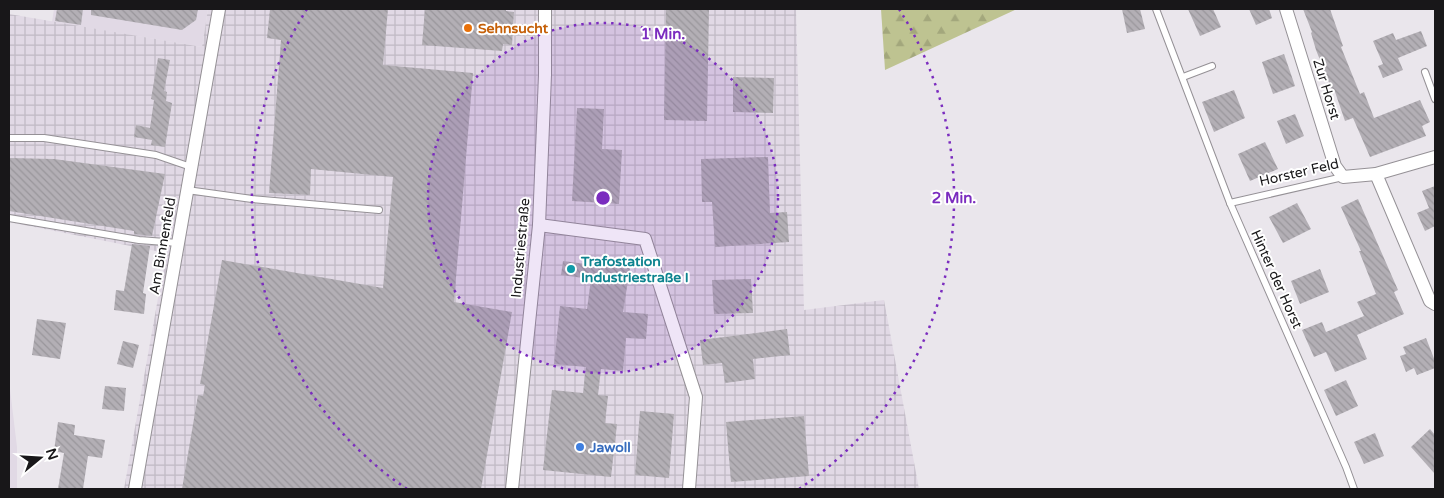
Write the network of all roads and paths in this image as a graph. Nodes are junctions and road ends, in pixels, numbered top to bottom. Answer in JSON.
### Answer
{"nodes":[{"id":1,"x":219,"y":9,"type":"edge"},
{"id":2,"x":545,"y":9,"type":"edge"},
{"id":3,"x":1156,"y":9,"type":"edge"},
{"id":4,"x":1286,"y":9,"type":"edge"},
{"id":5,"x":1212,"y":66,"type":"dead end"},
{"id":6,"x":1425,"y":72,"type":"dead end"},
{"id":7,"x":1183,"y":77,"type":"junction"},
{"id":8,"x":1435,"y":99,"type":"edge"},
{"id":9,"x":9,"y":138,"type":"edge"},
{"id":10,"x":1435,"y":157,"type":"edge"},
{"id":11,"x":192,"y":167,"type":"junction"},
{"id":12,"x":1376,"y":174,"type":"junction"},
{"id":13,"x":1343,"y":177,"type":"junction"},
{"id":14,"x":187,"y":190,"type":"junction"},
{"id":15,"x":1230,"y":203,"type":"junction"},
{"id":16,"x":379,"y":210,"type":"dead end"},
{"id":17,"x":9,"y":218,"type":"edge"},
{"id":18,"x":539,"y":225,"type":"junction"},
{"id":19,"x":178,"y":243,"type":"junction"},
{"id":20,"x":1435,"y":304,"type":"edge"},
{"id":21,"x":135,"y":489,"type":"edge"},
{"id":22,"x":512,"y":489,"type":"edge"},
{"id":23,"x":689,"y":489,"type":"edge"},
{"id":24,"x":1354,"y":489,"type":"edge"}],
"edges":[{"from":1,"to":11,"type":"street","name":"Am Binnenfeld"},
{"from":2,"to":18,"type":"street","name":"Industriestraße"},
{"from":3,"to":7,"type":"lane","name":"Hinter der Horst"},
{"from":4,"to":13,"type":"street","name":"Zur Horst"},
{"from":5,"to":7,"type":"lane"},
{"from":6,"to":8,"type":"lane"},
{"from":7,"to":15,"type":"lane","name":"Hinter der Horst"},
{"from":9,"to":11,"type":"lane"},
{"from":10,"to":12,"type":"street","name":"Horster Feld"},
{"from":11,"to":14,"type":"street","name":"Am Binnenfeld"},
{"from":12,"to":13,"type":"street","name":"Horster Feld"},
{"from":12,"to":20,"type":"street"},
{"from":13,"to":15,"type":"lane","name":"Horster Feld"},
{"from":14,"to":16,"type":"lane"},
{"from":14,"to":19,"type":"street","name":"Am Binnenfeld"},
{"from":15,"to":24,"type":"lane","name":"Hinter der Horst"},
{"from":17,"to":19,"type":"lane"},
{"from":18,"to":22,"type":"street","name":"Industriestraße"},
{"from":18,"to":23,"type":"street"},
{"from":19,"to":21,"type":"street","name":"Am Binnenfeld"}]}
